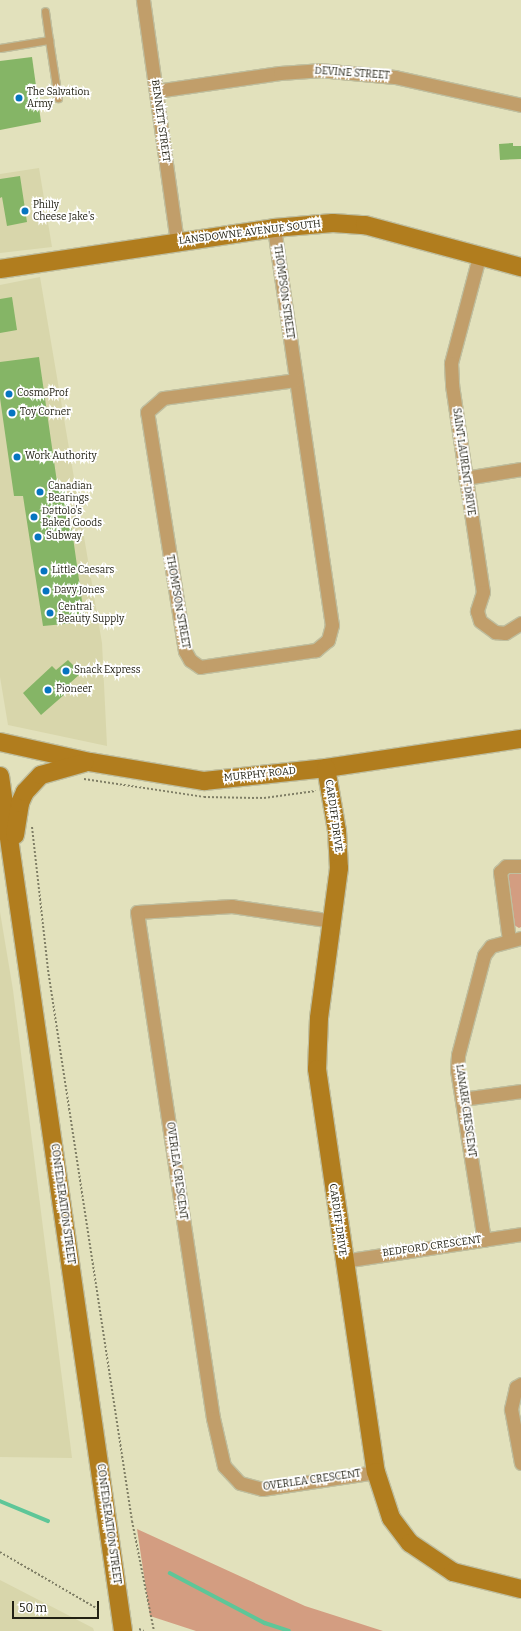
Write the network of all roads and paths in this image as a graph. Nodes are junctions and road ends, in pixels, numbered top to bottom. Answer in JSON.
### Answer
{"nodes":[{"id":1,"x":143,"y":0,"type":"edge"},
{"id":2,"x":45,"y":12,"type":"dead end"},
{"id":3,"x":49,"y":40,"type":"junction"},
{"id":4,"x":0,"y":48,"type":"edge"},
{"id":5,"x":156,"y":91,"type":"junction"},
{"id":6,"x":58,"y":98,"type":"dead end"},
{"id":7,"x":521,"y":105,"type":"edge"},
{"id":8,"x":274,"y":228,"type":"junction"},
{"id":9,"x":177,"y":242,"type":"junction"},
{"id":10,"x":479,"y":257,"type":"junction"},
{"id":11,"x":521,"y":267,"type":"edge"},
{"id":12,"x":0,"y":269,"type":"edge"},
{"id":13,"x":296,"y":380,"type":"junction"},
{"id":14,"x":521,"y":469,"type":"edge"},
{"id":15,"x":465,"y":478,"type":"junction"},
{"id":16,"x":521,"y":623,"type":"edge"},
{"id":17,"x":521,"y":739,"type":"edge"},
{"id":18,"x":0,"y":742,"type":"edge"},
{"id":19,"x":90,"y":762,"type":"junction"},
{"id":20,"x":326,"y":768,"type":"junction"},
{"id":21,"x":0,"y":776,"type":"edge"},
{"id":22,"x":79,"y":778,"type":"dead end"},
{"id":23,"x":329,"y":789,"type":"junction"},
{"id":24,"x":32,"y":822,"type":"dead end"},
{"id":25,"x":13,"y":863,"type":"junction"},
{"id":26,"x":521,"y":866,"type":"edge"},
{"id":27,"x":333,"y":921,"type":"junction"},
{"id":28,"x":515,"y":939,"type":"edge"},
{"id":29,"x":521,"y":1091,"type":"edge"},
{"id":30,"x":462,"y":1099,"type":"junction"},
{"id":31,"x":521,"y":1234,"type":"edge"},
{"id":32,"x":484,"y":1240,"type":"junction"},
{"id":33,"x":343,"y":1261,"type":"junction"},
{"id":34,"x":521,"y":1384,"type":"edge"},
{"id":35,"x":521,"y":1463,"type":"edge"},
{"id":36,"x":376,"y":1472,"type":"junction"},
{"id":37,"x":0,"y":1552,"type":"edge"},
{"id":38,"x":521,"y":1585,"type":"edge"},
{"id":39,"x":98,"y":1609,"type":"dead end"},
{"id":40,"x":131,"y":1630,"type":"edge"},
{"id":41,"x":144,"y":1631,"type":"edge"},
{"id":42,"x":154,"y":1631,"type":"edge"}],
"edges":[{"from":1,"to":5,"type":"street","name":"BENNETT STREET"},
{"from":2,"to":3,"type":"lane"},
{"from":3,"to":4,"type":"lane"},
{"from":3,"to":6,"type":"lane"},
{"from":5,"to":7,"type":"street","name":"DEVINE STREET"},
{"from":5,"to":9,"type":"street","name":"BENNETT STREET"},
{"from":8,"to":9,"type":"street","name":"LANSDOWNE AVENUE SOUTH"},
{"from":8,"to":10,"type":"street","name":"LANSDOWNE AVENUE SOUTH"},
{"from":8,"to":13,"type":"street","name":"THOMPSON STREET"},
{"from":9,"to":12,"type":"street","name":"LANSDOWNE AVENUE SOUTH"},
{"from":10,"to":11,"type":"street","name":"LANSDOWNE AVENUE SOUTH"},
{"from":10,"to":15,"type":"street","name":"SAINT LAURENT DRIVE"},
{"from":13,"to":13,"type":"street","name":"THOMPSON STREET"},
{"from":14,"to":15,"type":"street"},
{"from":15,"to":16,"type":"street","name":"SAINT LAURENT DRIVE"},
{"from":17,"to":20,"type":"street","name":"MURPHY ROAD"},
{"from":18,"to":19,"type":"street","name":"MURPHY ROAD"},
{"from":19,"to":20,"type":"street","name":"MURPHY ROAD"},
{"from":19,"to":25,"type":"street"},
{"from":20,"to":23,"type":"street","name":"CARDIFF DRIVE"},
{"from":21,"to":25,"type":"street","name":"CONFEDERATION STREET"},
{"from":22,"to":23,"type":"path"},
{"from":23,"to":27,"type":"street","name":"CARDIFF DRIVE"},
{"from":24,"to":42,"type":"path"},
{"from":25,"to":40,"type":"street","name":"CONFEDERATION STREET"},
{"from":26,"to":28,"type":"street"},
{"from":27,"to":33,"type":"street","name":"CARDIFF DRIVE"},
{"from":27,"to":36,"type":"street","name":"OVERLEA CRESCENT"},
{"from":28,"to":30,"type":"street","name":"LANARK CRESCENT"},
{"from":29,"to":30,"type":"street"},
{"from":30,"to":32,"type":"street","name":"LANARK CRESCENT"},
{"from":31,"to":32,"type":"street","name":"BEDFORD CRESCENT"},
{"from":32,"to":33,"type":"street","name":"BEDFORD CRESCENT"},
{"from":33,"to":36,"type":"street","name":"CARDIFF DRIVE"},
{"from":34,"to":35,"type":"street"},
{"from":36,"to":38,"type":"street","name":"CARDIFF DRIVE"},
{"from":37,"to":39,"type":"path"},
{"from":40,"to":41,"type":"path"}]}
